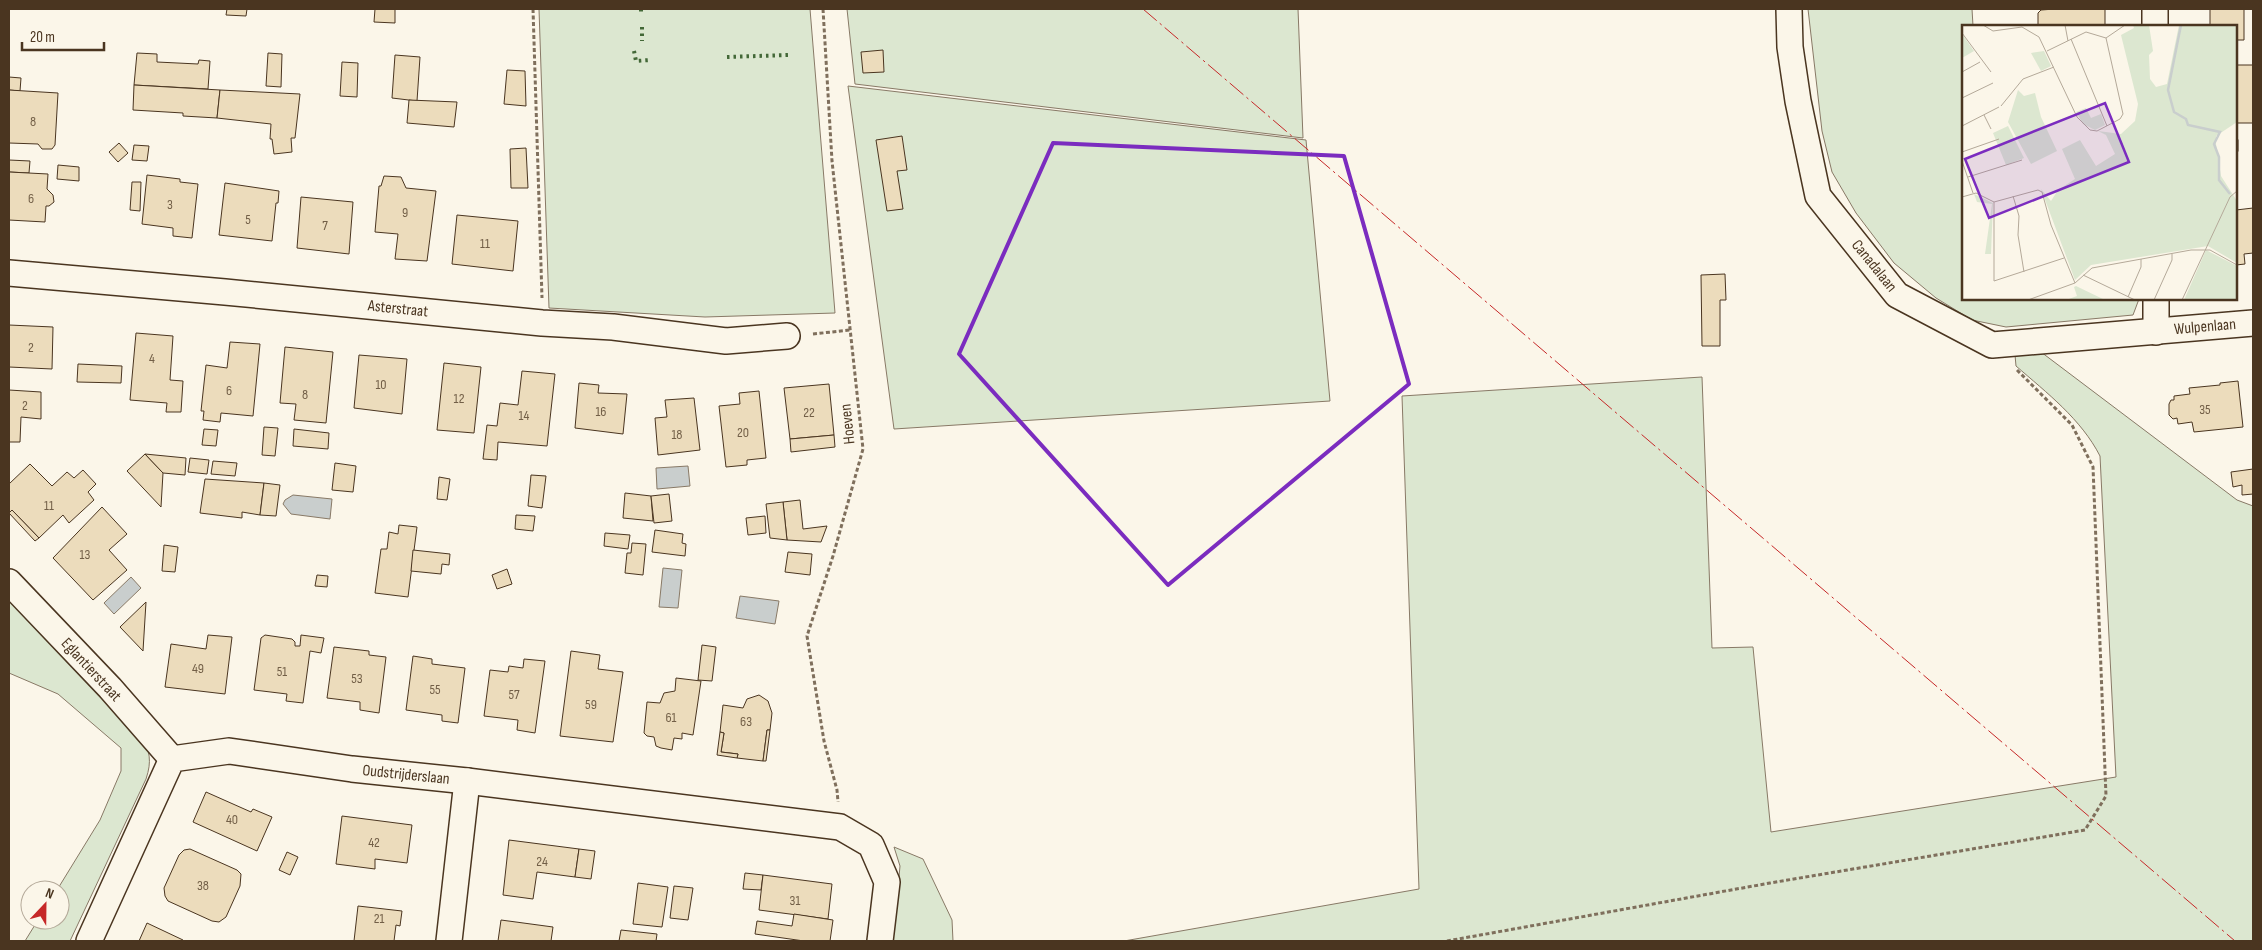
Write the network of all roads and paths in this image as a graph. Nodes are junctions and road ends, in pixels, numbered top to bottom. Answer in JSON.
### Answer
{"nodes":[{"id":1,"x":532,"y":9,"type":"edge"},
{"id":2,"x":823,"y":9,"type":"edge"},
{"id":3,"x":1789,"y":9,"type":"edge"},
{"id":4,"x":2155,"y":9,"type":"edge"},
{"id":5,"x":2155,"y":25,"type":"edge"},
{"id":6,"x":9,"y":273,"type":"edge"},
{"id":7,"x":2156,"y":300,"type":"edge"},
{"id":8,"x":2253,"y":322,"type":"edge"},
{"id":9,"x":542,"y":323,"type":"junction"},
{"id":10,"x":850,"y":330,"type":"junction"},
{"id":11,"x":2156,"y":332,"type":"junction"},
{"id":12,"x":787,"y":336,"type":"joint"},
{"id":13,"x":1992,"y":345,"type":"junction"},
{"id":14,"x":9,"y":582,"type":"edge"},
{"id":15,"x":172,"y":758,"type":"junction"},
{"id":16,"x":466,"y":781,"type":"junction"},
{"id":17,"x":840,"y":827,"type":"junction"},
{"id":18,"x":89,"y":941,"type":"edge"},
{"id":19,"x":449,"y":941,"type":"edge"},
{"id":20,"x":880,"y":941,"type":"edge"},
{"id":21,"x":1447,"y":941,"type":"edge"}],
"edges":[{"from":1,"to":9,"type":"path"},
{"from":2,"to":10,"type":"path","name":"Hoeven"},
{"from":3,"to":13,"type":"street","name":"Canadalaan"},
{"from":4,"to":5,"type":"street"},
{"from":6,"to":9,"type":"street","name":"Asterstraat"},
{"from":7,"to":11,"type":"street"},
{"from":8,"to":11,"type":"street","name":"Wulpenlaan"},
{"from":9,"to":12,"type":"street","name":"Asterstraat"},
{"from":10,"to":12,"type":"path"},
{"from":10,"to":17,"type":"path","name":"Hoeven"},
{"from":11,"to":13,"type":"street"},
{"from":13,"to":21,"type":"path"},
{"from":14,"to":15,"type":"street","name":"Eglantierstraat"},
{"from":15,"to":16,"type":"street","name":"Oudstrijderslaan"},
{"from":15,"to":18,"type":"street"},
{"from":16,"to":17,"type":"street","name":"Oudstrijderslaan"},
{"from":16,"to":19,"type":"street"},
{"from":17,"to":20,"type":"street"}]}
